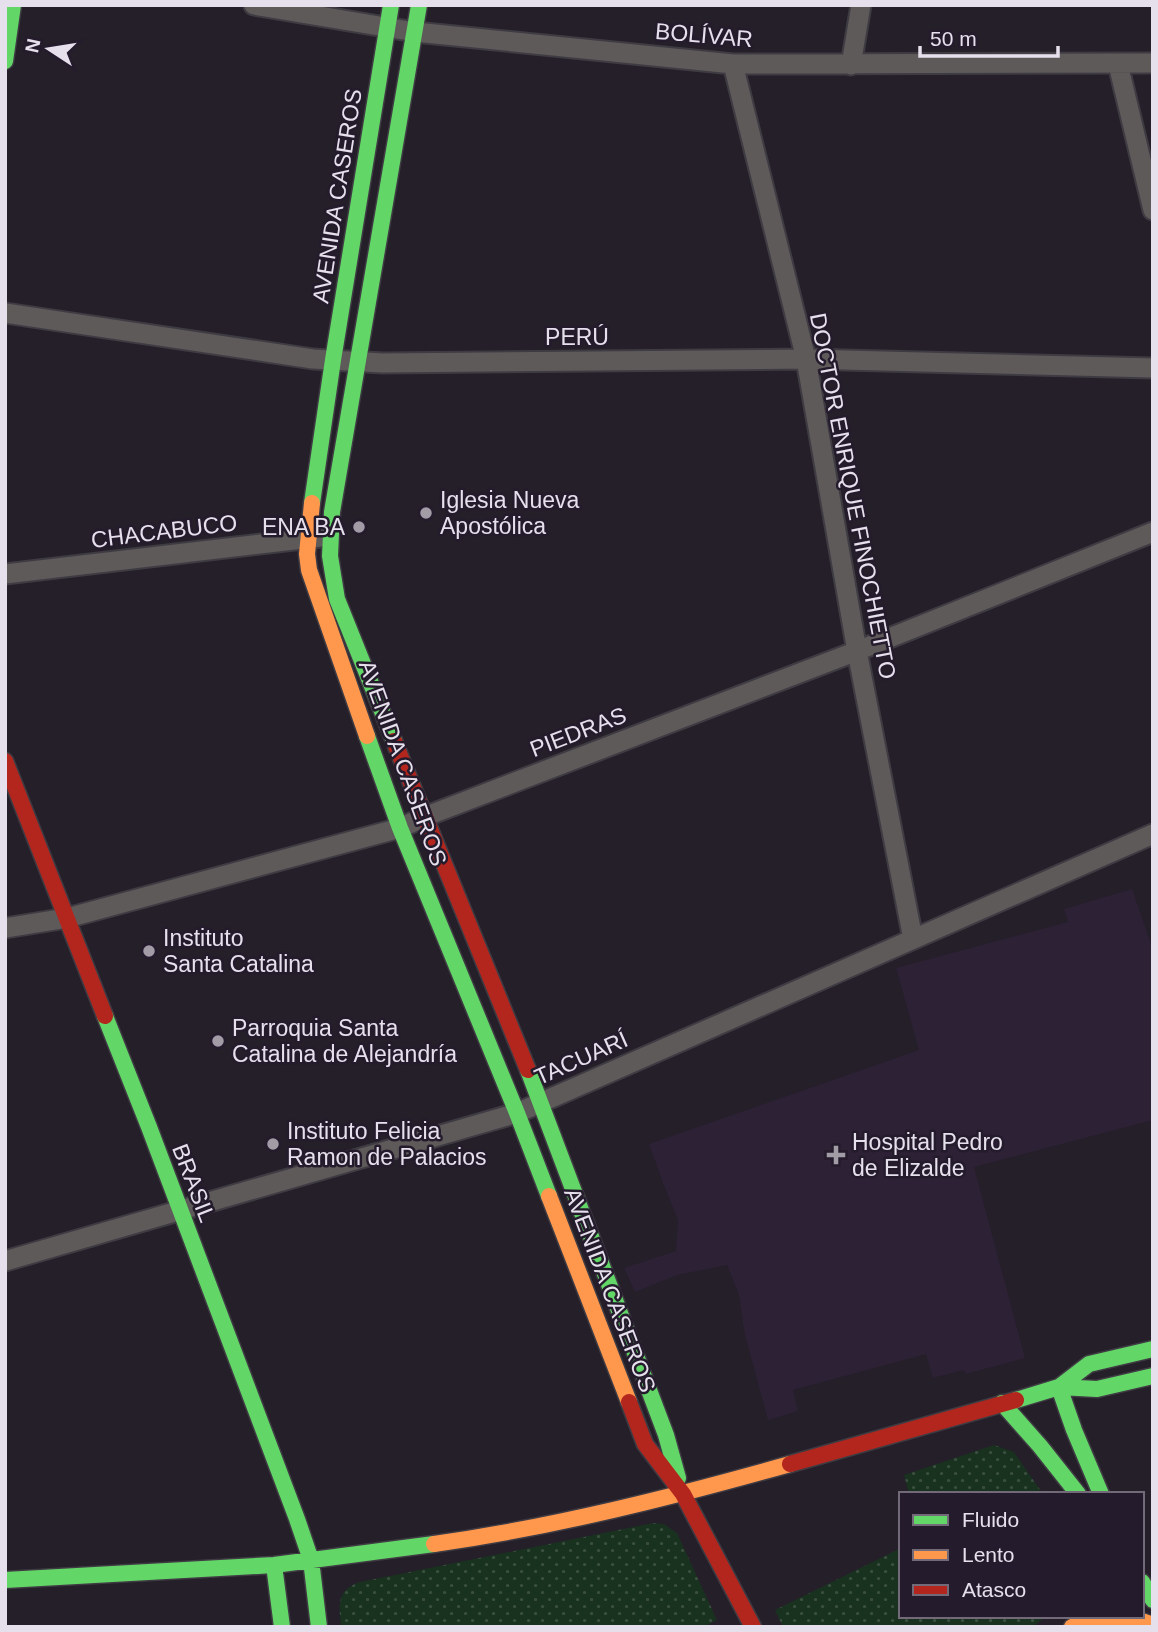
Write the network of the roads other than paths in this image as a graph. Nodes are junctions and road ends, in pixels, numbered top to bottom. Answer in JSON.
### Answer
{"nodes":[{"id":1,"x":13,"y":5,"type":"edge"},
{"id":2,"x":254,"y":5,"type":"edge"},
{"id":3,"x":391,"y":5,"type":"edge"},
{"id":4,"x":419,"y":5,"type":"edge"},
{"id":5,"x":861,"y":5,"type":"edge"},
{"id":6,"x":388,"y":27,"type":"junction"},
{"id":7,"x":415,"y":32,"type":"junction"},
{"id":8,"x":855,"y":40,"type":"junction"},
{"id":9,"x":5,"y":61,"type":"edge"},
{"id":10,"x":1153,"y":63,"type":"edge"},
{"id":11,"x":733,"y":64,"type":"junction"},
{"id":12,"x":1118,"y":64,"type":"junction"},
{"id":13,"x":826,"y":65,"type":"junction"},
{"id":14,"x":852,"y":65,"type":"junction"},
{"id":15,"x":1153,"y":210,"type":"edge"},
{"id":16,"x":5,"y":313,"type":"edge"},
{"id":17,"x":806,"y":359,"type":"junction"},
{"id":18,"x":333,"y":360,"type":"junction"},
{"id":19,"x":359,"y":362,"type":"junction"},
{"id":20,"x":1153,"y":368,"type":"edge"},
{"id":21,"x":1153,"y":532,"type":"edge"},
{"id":22,"x":329,"y":536,"type":"junction"},
{"id":23,"x":307,"y":538,"type":"junction"},
{"id":24,"x":5,"y":574,"type":"edge"},
{"id":25,"x":856,"y":651,"type":"junction"},
{"id":26,"x":5,"y":761,"type":"edge"},
{"id":27,"x":424,"y":817,"type":"junction"},
{"id":28,"x":400,"y":828,"type":"junction"},
{"id":29,"x":1153,"y":834,"type":"edge"},
{"id":30,"x":67,"y":918,"type":"junction"},
{"id":31,"x":5,"y":928,"type":"edge"},
{"id":32,"x":913,"y":939,"type":"junction"},
{"id":33,"x":542,"y":1103,"type":"junction"},
{"id":34,"x":517,"y":1113,"type":"junction"},
{"id":35,"x":180,"y":1211,"type":"junction"},
{"id":36,"x":5,"y":1261,"type":"edge"},
{"id":37,"x":1153,"y":1349,"type":"edge"},
{"id":38,"x":1153,"y":1376,"type":"edge"},
{"id":39,"x":1059,"y":1387,"type":"junction"},
{"id":40,"x":1002,"y":1404,"type":"junction"},
{"id":41,"x":1076,"y":1492,"type":"edge"},
{"id":42,"x":1100,"y":1492,"type":"edge"},
{"id":43,"x":682,"y":1493,"type":"junction"},
{"id":44,"x":311,"y":1560,"type":"junction"},
{"id":45,"x":274,"y":1565,"type":"junction"},
{"id":46,"x":5,"y":1580,"type":"edge"},
{"id":47,"x":1100,"y":1618,"type":"edge"},
{"id":48,"x":1135,"y":1618,"type":"edge"},
{"id":49,"x":1153,"y":1625,"type":"edge"},
{"id":50,"x":282,"y":1627,"type":"edge"},
{"id":51,"x":319,"y":1627,"type":"edge"},
{"id":52,"x":753,"y":1627,"type":"edge"},
{"id":53,"x":1072,"y":1627,"type":"edge"}],
"edges":[{"from":1,"to":9,"type":"main road"},
{"from":2,"to":6,"type":"street","name":"BOLÍVAR"},
{"from":3,"to":6,"type":"main road","name":"AVENIDA CASEROS"},
{"from":4,"to":7,"type":"main road","name":"AVENIDA CASEROS"},
{"from":5,"to":8,"type":"street"},
{"from":6,"to":7,"type":"street","name":"BOLÍVAR"},
{"from":6,"to":18,"type":"main road","name":"AVENIDA CASEROS"},
{"from":7,"to":11,"type":"street","name":"BOLÍVAR"},
{"from":7,"to":19,"type":"main road","name":"AVENIDA CASEROS"},
{"from":8,"to":13,"type":"street"},
{"from":8,"to":14,"type":"street"},
{"from":10,"to":12,"type":"street","name":"BOLÍVAR"},
{"from":11,"to":13,"type":"street","name":"BOLÍVAR"},
{"from":11,"to":17,"type":"street","name":"DOCTOR ENRIQUE FINOCHIETTO"},
{"from":12,"to":14,"type":"street","name":"BOLÍVAR"},
{"from":12,"to":15,"type":"street"},
{"from":13,"to":14,"type":"street","name":"BOLÍVAR"},
{"from":16,"to":18,"type":"street","name":"PERÚ"},
{"from":17,"to":19,"type":"street","name":"PERÚ"},
{"from":17,"to":20,"type":"street","name":"PERÚ"},
{"from":17,"to":25,"type":"street","name":"DOCTOR ENRIQUE FINOCHIETTO"},
{"from":18,"to":19,"type":"street","name":"PERÚ"},
{"from":18,"to":23,"type":"main road","name":"AVENIDA CASEROS"},
{"from":19,"to":22,"type":"main road","name":"AVENIDA CASEROS"},
{"from":21,"to":25,"type":"street","name":"PIEDRAS"},
{"from":22,"to":23,"type":"street","name":"CHACABUCO"},
{"from":22,"to":27,"type":"main road","name":"AVENIDA CASEROS"},
{"from":23,"to":24,"type":"street","name":"CHACABUCO"},
{"from":23,"to":28,"type":"main road","name":"AVENIDA CASEROS"},
{"from":25,"to":27,"type":"street","name":"PIEDRAS"},
{"from":25,"to":32,"type":"street","name":"DOCTOR ENRIQUE FINOCHIETTO"},
{"from":26,"to":30,"type":"main road","name":"BRASIL"},
{"from":27,"to":28,"type":"street","name":"PIEDRAS"},
{"from":27,"to":33,"type":"main road","name":"AVENIDA CASEROS"},
{"from":28,"to":30,"type":"street","name":"PIEDRAS"},
{"from":28,"to":34,"type":"main road","name":"AVENIDA CASEROS"},
{"from":29,"to":32,"type":"street","name":"TACUARÍ"},
{"from":30,"to":31,"type":"street","name":"PIEDRAS"},
{"from":30,"to":35,"type":"main road","name":"BRASIL"},
{"from":32,"to":33,"type":"street","name":"TACUARÍ"},
{"from":33,"to":34,"type":"street","name":"TACUARÍ"},
{"from":33,"to":43,"type":"main road","name":"AVENIDA CASEROS"},
{"from":34,"to":35,"type":"street","name":"TACUARÍ"},
{"from":34,"to":43,"type":"main road","name":"AVENIDA CASEROS"},
{"from":35,"to":36,"type":"street","name":"TACUARÍ"},
{"from":35,"to":44,"type":"main road","name":"BRASIL"},
{"from":37,"to":39,"type":"main road"},
{"from":38,"to":39,"type":"main road"},
{"from":39,"to":40,"type":"main road"},
{"from":39,"to":42,"type":"main road"},
{"from":40,"to":41,"type":"main road"},
{"from":40,"to":43,"type":"main road"},
{"from":43,"to":44,"type":"main road"},
{"from":43,"to":52,"type":"main road","name":"AVENIDA CASEROS"},
{"from":44,"to":45,"type":"main road"},
{"from":44,"to":51,"type":"main road","name":"BRASIL"},
{"from":45,"to":46,"type":"main road"},
{"from":45,"to":50,"type":"main road"},
{"from":47,"to":53,"type":"main road"},
{"from":48,"to":49,"type":"main road"}]}
